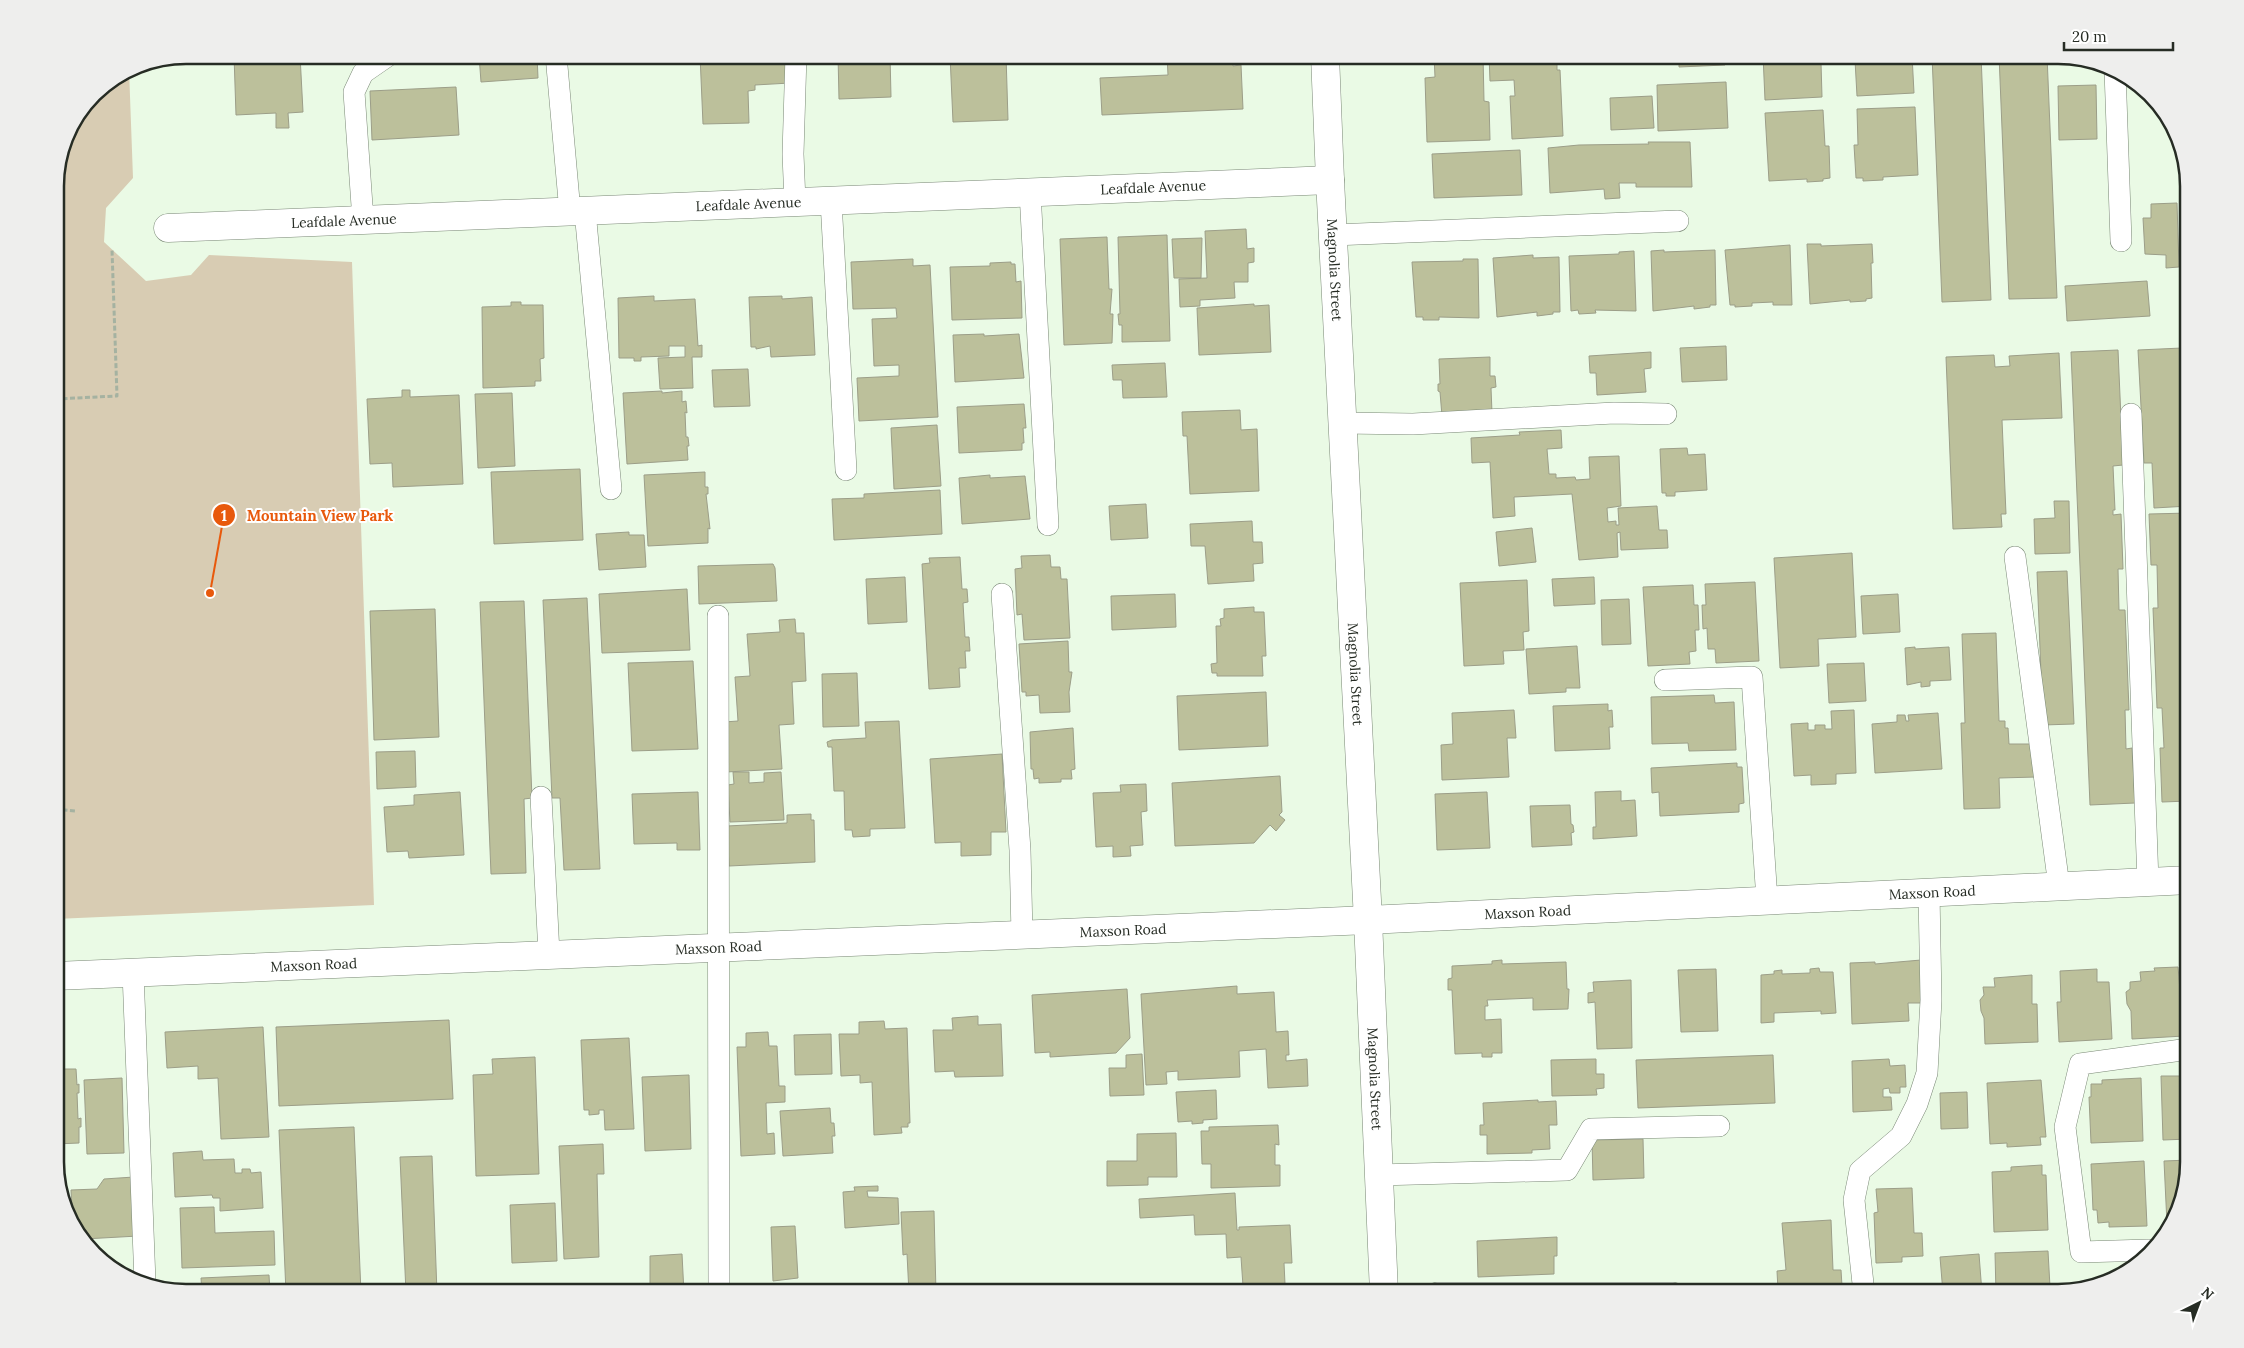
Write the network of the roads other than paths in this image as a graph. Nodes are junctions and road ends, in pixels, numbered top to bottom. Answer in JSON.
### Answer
{"nodes":[{"id":1,"x":376,"y":64,"type":"edge"},
{"id":2,"x":557,"y":64,"type":"edge"},
{"id":3,"x":796,"y":64,"type":"edge"},
{"id":4,"x":1325,"y":64,"type":"edge"},
{"id":5,"x":2115,"y":78,"type":"edge"},
{"id":6,"x":1330,"y":180,"type":"junction"},
{"id":7,"x":1030,"y":192,"type":"junction"},
{"id":8,"x":831,"y":201,"type":"junction"},
{"id":9,"x":795,"y":202,"type":"junction"},
{"id":10,"x":578,"y":211,"type":"junction"},
{"id":11,"x":363,"y":220,"type":"junction"},
{"id":12,"x":1678,"y":221,"type":"dead end"},
{"id":13,"x":168,"y":228,"type":"dead end"},
{"id":14,"x":1333,"y":235,"type":"junction"},
{"id":15,"x":2121,"y":241,"type":"dead end"},
{"id":16,"x":1666,"y":414,"type":"dead end"},
{"id":17,"x":2131,"y":414,"type":"dead end"},
{"id":18,"x":1342,"y":422,"type":"junction"},
{"id":19,"x":846,"y":470,"type":"dead end"},
{"id":20,"x":612,"y":489,"type":"dead end"},
{"id":21,"x":1048,"y":525,"type":"dead end"},
{"id":22,"x":2015,"y":557,"type":"dead end"},
{"id":23,"x":1002,"y":594,"type":"dead end"},
{"id":24,"x":718,"y":616,"type":"dead end"},
{"id":25,"x":1665,"y":680,"type":"dead end"},
{"id":26,"x":541,"y":797,"type":"dead end"},
{"id":27,"x":2180,"y":880,"type":"edge"},
{"id":28,"x":2148,"y":882,"type":"junction"},
{"id":29,"x":2059,"y":886,"type":"junction"},
{"id":30,"x":1929,"y":893,"type":"junction"},
{"id":31,"x":1767,"y":900,"type":"junction"},
{"id":32,"x":1368,"y":920,"type":"junction"},
{"id":33,"x":1022,"y":934,"type":"junction"},
{"id":34,"x":720,"y":947,"type":"junction"},
{"id":35,"x":550,"y":954,"type":"junction"},
{"id":36,"x":133,"y":972,"type":"junction"},
{"id":37,"x":64,"y":976,"type":"edge"},
{"id":38,"x":2180,"y":1050,"type":"edge"},
{"id":39,"x":1719,"y":1126,"type":"dead end"},
{"id":40,"x":1378,"y":1174,"type":"junction"},
{"id":41,"x":2143,"y":1250,"type":"edge"},
{"id":42,"x":145,"y":1277,"type":"edge"},
{"id":43,"x":719,"y":1284,"type":"edge"},
{"id":44,"x":1384,"y":1284,"type":"edge"},
{"id":45,"x":1863,"y":1284,"type":"edge"}],
"edges":[{"from":1,"to":11,"type":"lane"},
{"from":2,"to":10,"type":"lane"},
{"from":3,"to":9,"type":"lane"},
{"from":4,"to":6,"type":"street","name":"Magnolia Street"},
{"from":5,"to":15,"type":"lane"},
{"from":6,"to":7,"type":"street","name":"Leafdale Avenue"},
{"from":6,"to":14,"type":"street","name":"Magnolia Street"},
{"from":7,"to":8,"type":"street","name":"Leafdale Avenue"},
{"from":7,"to":21,"type":"lane"},
{"from":8,"to":9,"type":"street","name":"Leafdale Avenue"},
{"from":8,"to":19,"type":"lane"},
{"from":9,"to":10,"type":"street","name":"Leafdale Avenue"},
{"from":10,"to":11,"type":"street","name":"Leafdale Avenue"},
{"from":10,"to":20,"type":"lane"},
{"from":11,"to":13,"type":"street","name":"Leafdale Avenue"},
{"from":12,"to":14,"type":"lane"},
{"from":14,"to":18,"type":"street","name":"Magnolia Street"},
{"from":16,"to":18,"type":"lane"},
{"from":17,"to":28,"type":"lane"},
{"from":18,"to":32,"type":"street","name":"Magnolia Street"},
{"from":22,"to":29,"type":"lane"},
{"from":23,"to":33,"type":"lane"},
{"from":24,"to":34,"type":"lane"},
{"from":25,"to":31,"type":"lane"},
{"from":26,"to":35,"type":"lane"},
{"from":27,"to":28,"type":"street","name":"Maxson Road"},
{"from":28,"to":29,"type":"street","name":"Maxson Road"},
{"from":29,"to":30,"type":"street","name":"Maxson Road"},
{"from":30,"to":31,"type":"street","name":"Maxson Road"},
{"from":30,"to":45,"type":"lane"},
{"from":31,"to":32,"type":"street","name":"Maxson Road"},
{"from":32,"to":33,"type":"street","name":"Maxson Road"},
{"from":32,"to":40,"type":"street","name":"Magnolia Street"},
{"from":33,"to":34,"type":"street","name":"Maxson Road"},
{"from":34,"to":35,"type":"street","name":"Maxson Road"},
{"from":34,"to":43,"type":"lane"},
{"from":35,"to":36,"type":"street","name":"Maxson Road"},
{"from":36,"to":37,"type":"street","name":"Maxson Road"},
{"from":36,"to":42,"type":"lane"},
{"from":38,"to":41,"type":"lane"},
{"from":39,"to":40,"type":"lane"},
{"from":40,"to":44,"type":"street","name":"Magnolia Street"}]}
